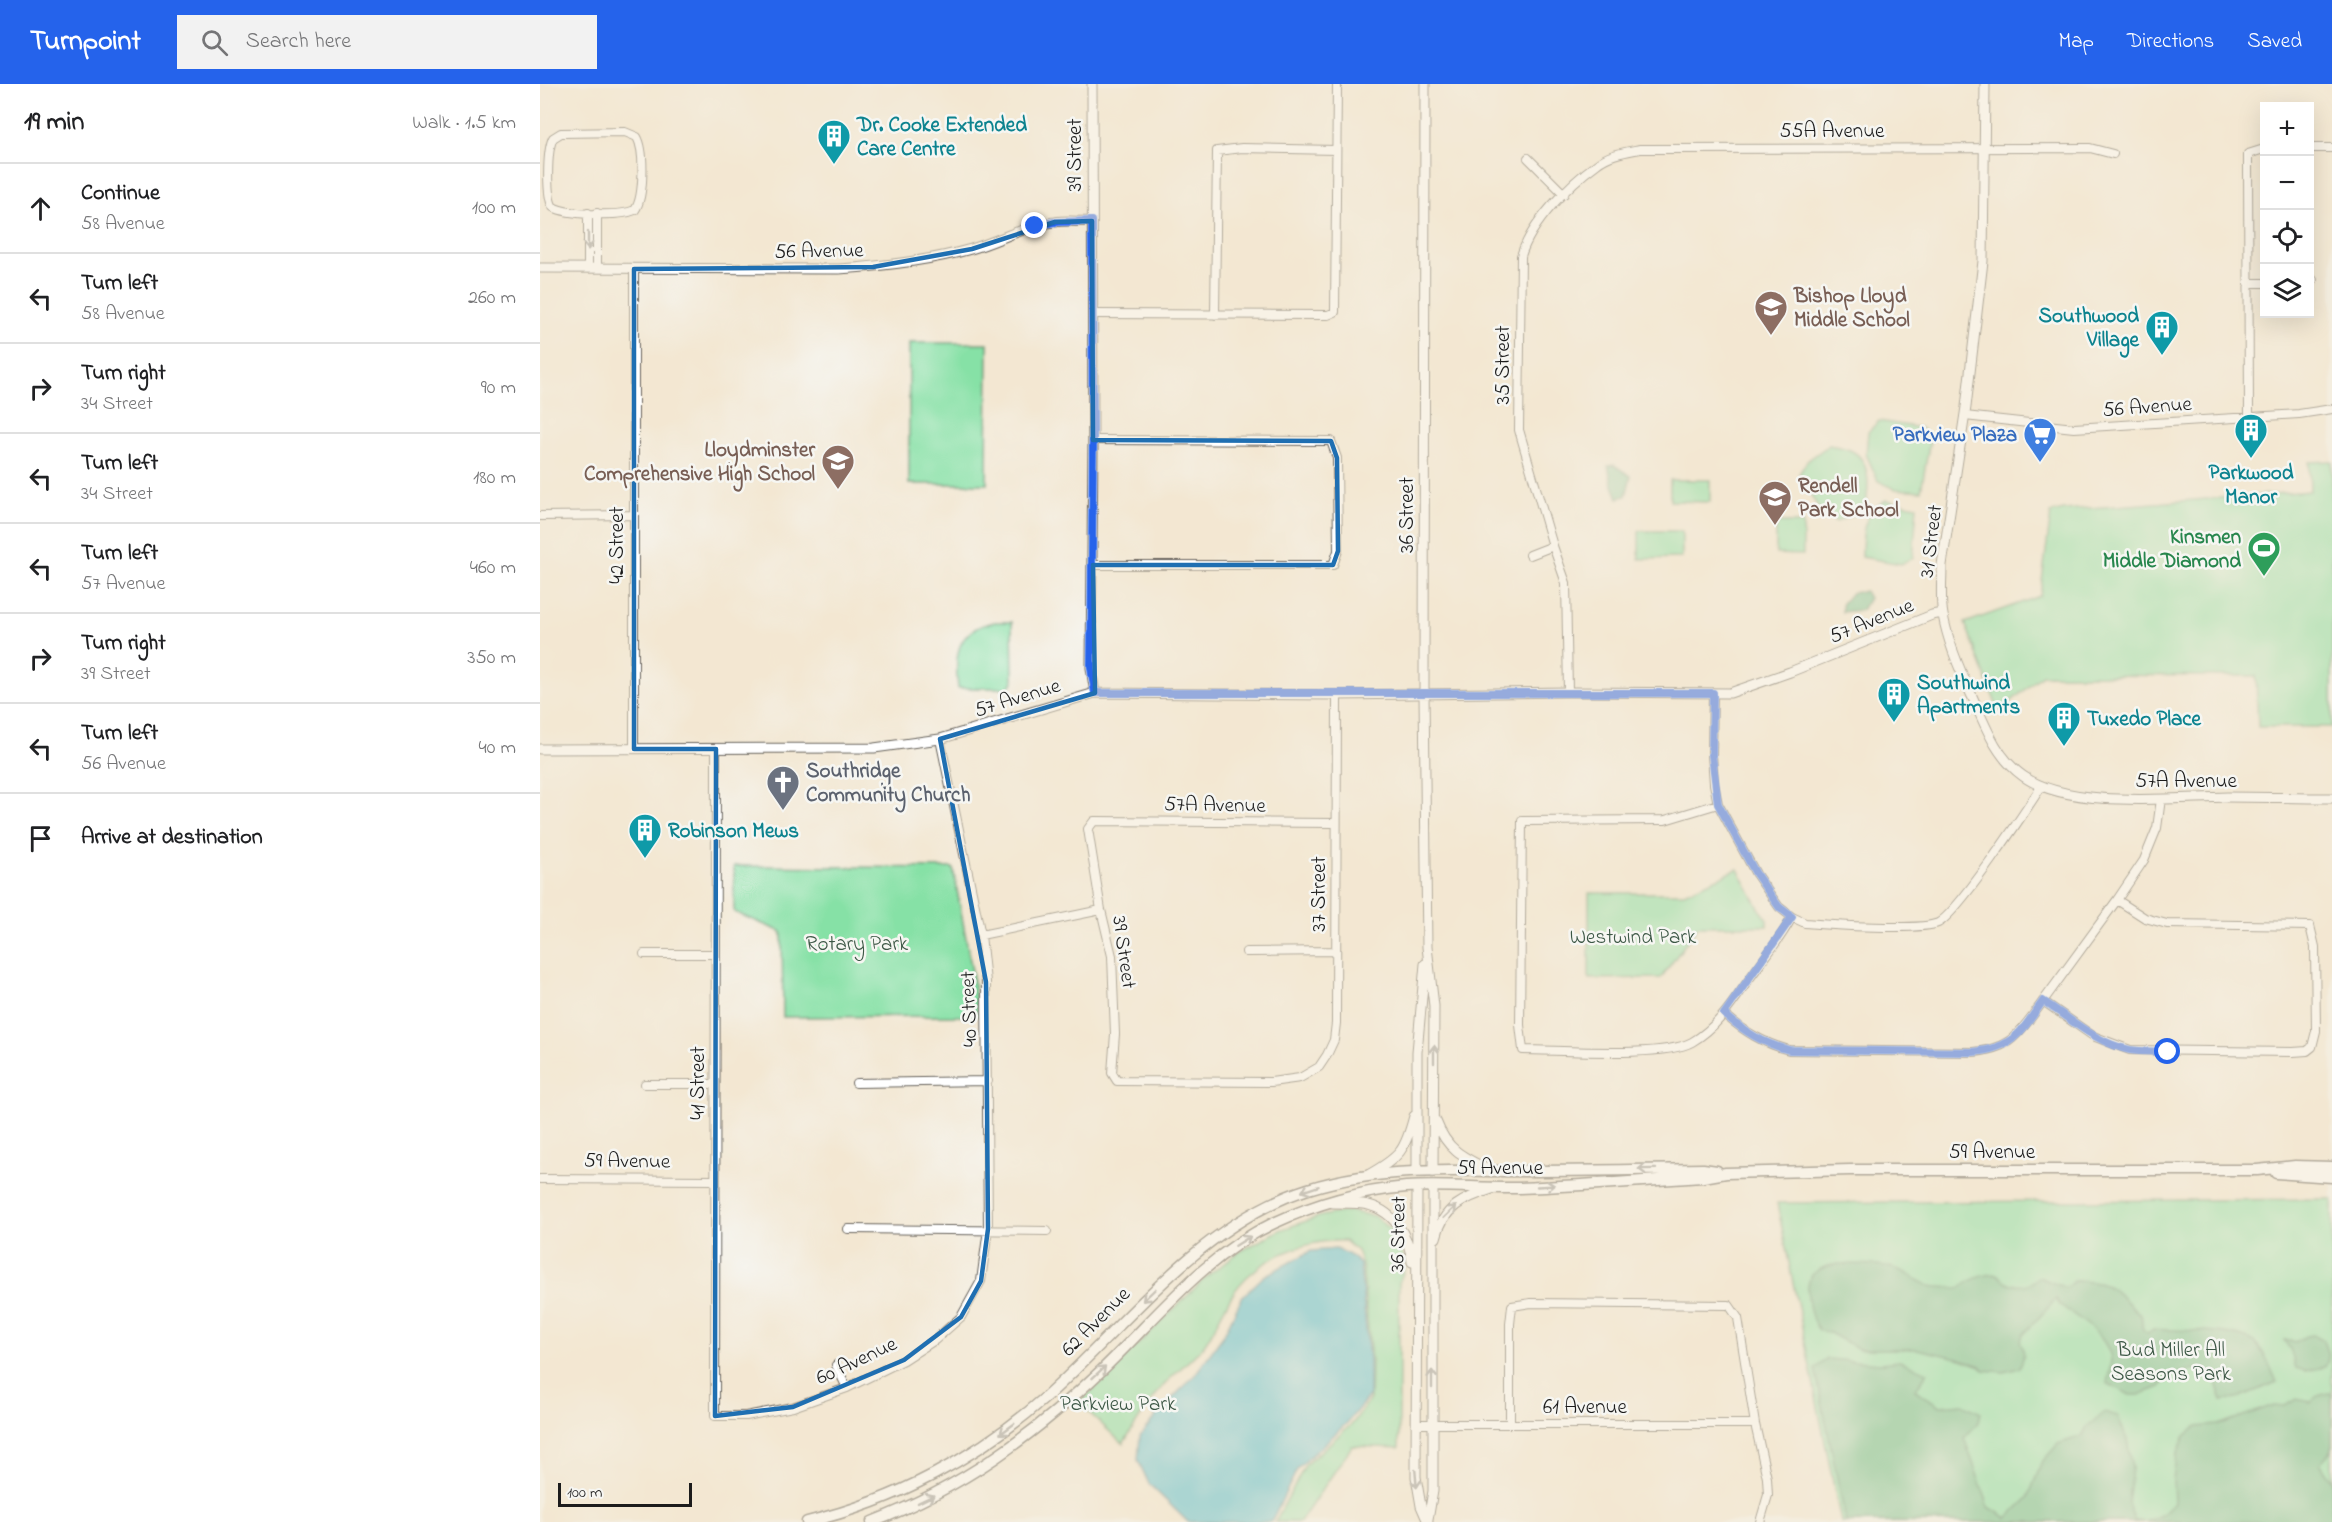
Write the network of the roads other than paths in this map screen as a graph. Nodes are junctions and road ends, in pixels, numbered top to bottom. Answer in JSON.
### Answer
{"nodes":[{"id":1,"x":1092,"y":84,"type":"edge"},
{"id":2,"x":1337,"y":84,"type":"edge"},
{"id":3,"x":1425,"y":84,"type":"edge"},
{"id":4,"x":1985,"y":84,"type":"edge"},
{"id":5,"x":1984,"y":147,"type":"junction"},
{"id":6,"x":2314,"y":148,"type":"edge"},
{"id":7,"x":2332,"y":148,"type":"edge"},
{"id":8,"x":1336,"y":150,"type":"junction"},
{"id":9,"x":2260,"y":150,"type":"edge"},
{"id":10,"x":2114,"y":154,"type":"dead end"},
{"id":11,"x":1528,"y":158,"type":"dead end"},
{"id":12,"x":1564,"y":194,"type":"junction"},
{"id":13,"x":588,"y":213,"type":"junction"},
{"id":14,"x":597,"y":213,"type":"junction"},
{"id":15,"x":1092,"y":221,"type":"junction"},
{"id":16,"x":540,"y":268,"type":"edge"},
{"id":17,"x":593,"y":268,"type":"junction"},
{"id":18,"x":634,"y":268,"type":"junction"},
{"id":19,"x":2248,"y":283,"type":"junction"},
{"id":20,"x":2260,"y":283,"type":"edge"},
{"id":21,"x":1093,"y":315,"type":"junction"},
{"id":22,"x":1215,"y":315,"type":"junction"},
{"id":23,"x":2332,"y":409,"type":"edge"},
{"id":24,"x":1965,"y":416,"type":"junction"},
{"id":25,"x":2249,"y":416,"type":"junction"},
{"id":26,"x":1093,"y":440,"type":"junction"},
{"id":27,"x":634,"y":515,"type":"junction"},
{"id":28,"x":540,"y":516,"type":"edge"},
{"id":29,"x":1553,"y":546,"type":"junction"},
{"id":30,"x":1530,"y":555,"type":"dead end"},
{"id":31,"x":1093,"y":565,"type":"junction"},
{"id":32,"x":1942,"y":614,"type":"junction"},
{"id":33,"x":1568,"y":692,"type":"junction"},
{"id":34,"x":1095,"y":693,"type":"junction"},
{"id":35,"x":1713,"y":693,"type":"junction"},
{"id":36,"x":1424,"y":694,"type":"junction"},
{"id":37,"x":1337,"y":695,"type":"junction"},
{"id":38,"x":940,"y":739,"type":"junction"},
{"id":39,"x":540,"y":749,"type":"edge"},
{"id":40,"x":634,"y":749,"type":"junction"},
{"id":41,"x":716,"y":749,"type":"junction"},
{"id":42,"x":2041,"y":787,"type":"junction"},
{"id":43,"x":2332,"y":798,"type":"edge"},
{"id":44,"x":2161,"y":799,"type":"junction"},
{"id":45,"x":1718,"y":804,"type":"junction"},
{"id":46,"x":1094,"y":821,"type":"joint"},
{"id":47,"x":1335,"y":823,"type":"junction"},
{"id":48,"x":2117,"y":900,"type":"junction"},
{"id":49,"x":1101,"y":910,"type":"junction"},
{"id":50,"x":1792,"y":917,"type":"junction"},
{"id":51,"x":981,"y":935,"type":"junction"},
{"id":52,"x":1427,"y":946,"type":"junction"},
{"id":53,"x":1336,"y":951,"type":"junction"},
{"id":54,"x":1246,"y":952,"type":"dead end"},
{"id":55,"x":644,"y":954,"type":"dead end"},
{"id":56,"x":715,"y":954,"type":"junction"},
{"id":57,"x":2043,"y":1001,"type":"junction"},
{"id":58,"x":1724,"y":1014,"type":"junction"},
{"id":59,"x":1300,"y":1078,"type":"joint"},
{"id":60,"x":988,"y":1082,"type":"junction"},
{"id":61,"x":856,"y":1083,"type":"dead end"},
{"id":62,"x":645,"y":1084,"type":"dead end"},
{"id":63,"x":714,"y":1084,"type":"junction"},
{"id":64,"x":1418,"y":1099,"type":"junction"},
{"id":65,"x":1433,"y":1113,"type":"junction"},
{"id":66,"x":2332,"y":1167,"type":"edge"},
{"id":67,"x":2258,"y":1170,"type":"junction"},
{"id":68,"x":1490,"y":1171,"type":"junction"},
{"id":69,"x":1417,"y":1172,"type":"junction"},
{"id":70,"x":1433,"y":1172,"type":"junction"},
{"id":71,"x":1726,"y":1173,"type":"junction"},
{"id":72,"x":1367,"y":1176,"type":"junction"},
{"id":73,"x":2332,"y":1177,"type":"edge"},
{"id":74,"x":540,"y":1179,"type":"edge"},
{"id":75,"x":714,"y":1180,"type":"junction"},
{"id":76,"x":1417,"y":1187,"type":"junction"},
{"id":77,"x":1433,"y":1187,"type":"junction"},
{"id":78,"x":1495,"y":1188,"type":"junction"},
{"id":79,"x":1329,"y":1203,"type":"junction"},
{"id":80,"x":848,"y":1229,"type":"dead end"},
{"id":81,"x":988,"y":1229,"type":"junction"},
{"id":82,"x":1047,"y":1231,"type":"dead end"},
{"id":83,"x":1432,"y":1258,"type":"junction"},
{"id":84,"x":981,"y":1281,"type":"joint"},
{"id":85,"x":1416,"y":1289,"type":"junction"},
{"id":86,"x":836,"y":1365,"type":"dead end"},
{"id":87,"x":847,"y":1388,"type":"junction"},
{"id":88,"x":715,"y":1416,"type":"joint"},
{"id":89,"x":1416,"y":1424,"type":"junction"},
{"id":90,"x":1432,"y":1424,"type":"junction"},
{"id":91,"x":1510,"y":1424,"type":"junction"},
{"id":92,"x":1755,"y":1424,"type":"junction"},
{"id":93,"x":1428,"y":1521,"type":"edge"},
{"id":94,"x":807,"y":1522,"type":"edge"},
{"id":95,"x":872,"y":1522,"type":"edge"},
{"id":96,"x":1760,"y":1522,"type":"edge"}],
"edges":[{"from":1,"to":15,"type":"street","name":"39 Street"},
{"from":2,"to":8,"type":"street"},
{"from":3,"to":36,"type":"street","name":"36 Street"},
{"from":4,"to":5,"type":"street","name":"31 Street"},
{"from":5,"to":10,"type":"street","name":"55A Avenue"},
{"from":5,"to":12,"type":"street","name":"55A Avenue"},
{"from":5,"to":24,"type":"street","name":"31 Street"},
{"from":6,"to":7,"type":"street"},
{"from":8,"to":22,"type":"street"},
{"from":8,"to":22,"type":"street"},
{"from":9,"to":19,"type":"street"},
{"from":11,"to":12,"type":"street"},
{"from":12,"to":29,"type":"street","name":"35 Street"},
{"from":13,"to":14,"type":"street"},
{"from":13,"to":14,"type":"street"},
{"from":13,"to":17,"type":"street","one_way":true},
{"from":14,"to":17,"type":"street"},
{"from":15,"to":18,"type":"street","name":"56 Avenue"},
{"from":15,"to":21,"type":"street","name":"39 Street"},
{"from":16,"to":17,"type":"street","name":"56 Avenue"},
{"from":17,"to":18,"type":"street","name":"56 Avenue"},
{"from":18,"to":27,"type":"street","name":"42 Street"},
{"from":19,"to":20,"type":"street"},
{"from":19,"to":25,"type":"street"},
{"from":21,"to":22,"type":"street"},
{"from":21,"to":26,"type":"street","name":"39 Street"},
{"from":23,"to":25,"type":"street","name":"56 Avenue"},
{"from":24,"to":25,"type":"street","name":"56 Avenue"},
{"from":24,"to":32,"type":"street","name":"31 Street"},
{"from":26,"to":31,"type":"street","name":"39 Street"},
{"from":26,"to":31,"type":"street"},
{"from":27,"to":28,"type":"street"},
{"from":27,"to":40,"type":"street","name":"42 Street"},
{"from":29,"to":30,"type":"street"},
{"from":29,"to":33,"type":"street","name":"35 Street"},
{"from":31,"to":34,"type":"street","name":"39 Street"},
{"from":32,"to":35,"type":"street","name":"57 Avenue"},
{"from":32,"to":42,"type":"street","name":"31 Street"},
{"from":33,"to":35,"type":"street","name":"57 Avenue"},
{"from":33,"to":36,"type":"street","name":"57 Avenue"},
{"from":34,"to":37,"type":"street","name":"57 Avenue"},
{"from":34,"to":38,"type":"street","name":"57 Avenue"},
{"from":35,"to":45,"type":"street"},
{"from":36,"to":37,"type":"street","name":"57 Avenue"},
{"from":36,"to":52,"type":"street","name":"36 Street"},
{"from":37,"to":47,"type":"street","name":"37 Street"},
{"from":38,"to":41,"type":"street","name":"57 Avenue"},
{"from":38,"to":51,"type":"street","name":"40 Street"},
{"from":39,"to":40,"type":"street","name":"57 Avenue"},
{"from":40,"to":41,"type":"street","name":"57 Avenue"},
{"from":41,"to":56,"type":"street","name":"41 Street"},
{"from":42,"to":44,"type":"street","name":"57A Avenue"},
{"from":42,"to":50,"type":"street"},
{"from":43,"to":44,"type":"street","name":"57A Avenue"},
{"from":44,"to":48,"type":"street"},
{"from":45,"to":50,"type":"street"},
{"from":45,"to":58,"type":"street"},
{"from":46,"to":47,"type":"street","name":"57A Avenue"},
{"from":46,"to":49,"type":"street","name":"39 Street"},
{"from":47,"to":53,"type":"street","name":"37 Street"},
{"from":48,"to":57,"type":"street"},
{"from":48,"to":57,"type":"street"},
{"from":49,"to":51,"type":"street"},
{"from":49,"to":59,"type":"street","name":"39 Street"},
{"from":50,"to":58,"type":"street"},
{"from":51,"to":60,"type":"street","name":"40 Street"},
{"from":52,"to":64,"type":"street","name":"36 Street"},
{"from":65,"to":52,"type":"street","name":"36 Street","one_way":true},
{"from":53,"to":54,"type":"street"},
{"from":53,"to":59,"type":"street","name":"37 Street"},
{"from":55,"to":56,"type":"street"},
{"from":56,"to":63,"type":"street","name":"41 Street"},
{"from":57,"to":58,"type":"street"},
{"from":60,"to":61,"type":"street"},
{"from":60,"to":81,"type":"street","name":"40 Street"},
{"from":62,"to":63,"type":"street"},
{"from":63,"to":75,"type":"street","name":"41 Street"},
{"from":64,"to":69,"type":"street","name":"36 Street"},
{"from":64,"to":72,"type":"street"},
{"from":65,"to":68,"type":"street"},
{"from":65,"to":70,"type":"street","name":"36 Street"},
{"from":66,"to":67,"type":"main road","name":"59 Avenue"},
{"from":67,"to":71,"type":"main road","name":"59 Avenue"},
{"from":67,"to":73,"type":"main road","name":"59 Avenue"},
{"from":68,"to":70,"type":"main road","name":"59 Avenue"},
{"from":71,"to":68,"type":"main road","name":"59 Avenue","one_way":true},
{"from":69,"to":70,"type":"main road","name":"59 Avenue"},
{"from":69,"to":72,"type":"main road","name":"62 Avenue"},
{"from":69,"to":76,"type":"main road","name":"36 Street"},
{"from":70,"to":77,"type":"main road","name":"36 Street"},
{"from":78,"to":71,"type":"main road","name":"59 Avenue","one_way":true},
{"from":72,"to":94,"type":"main road","name":"62 Avenue","one_way":true},
{"from":74,"to":75,"type":"street","name":"59 Avenue"},
{"from":75,"to":88,"type":"street","name":"41 Street"},
{"from":76,"to":77,"type":"main road","name":"59 Avenue"},
{"from":76,"to":79,"type":"main road","name":"62 Avenue"},
{"from":76,"to":85,"type":"street","name":"36 Street"},
{"from":77,"to":78,"type":"main road","name":"59 Avenue"},
{"from":77,"to":83,"type":"street","name":"36 Street"},
{"from":83,"to":78,"type":"street","one_way":true},
{"from":79,"to":85,"type":"street"},
{"from":95,"to":79,"type":"main road","name":"62 Avenue","one_way":true},
{"from":80,"to":81,"type":"street"},
{"from":81,"to":82,"type":"street"},
{"from":81,"to":84,"type":"street","name":"40 Street"},
{"from":90,"to":83,"type":"street","name":"36 Street","one_way":true},
{"from":84,"to":87,"type":"street","name":"60 Avenue"},
{"from":85,"to":89,"type":"street","name":"36 Street"},
{"from":86,"to":87,"type":"street"},
{"from":87,"to":88,"type":"street","name":"60 Avenue"},
{"from":89,"to":90,"type":"street","name":"61 Avenue"},
{"from":89,"to":93,"type":"street","name":"36 Street","one_way":true},
{"from":90,"to":91,"type":"street","name":"61 Avenue"},
{"from":90,"to":93,"type":"street","name":"36 Street"},
{"from":91,"to":92,"type":"street","name":"61 Avenue"},
{"from":91,"to":92,"type":"street"},
{"from":92,"to":96,"type":"street"}]}
